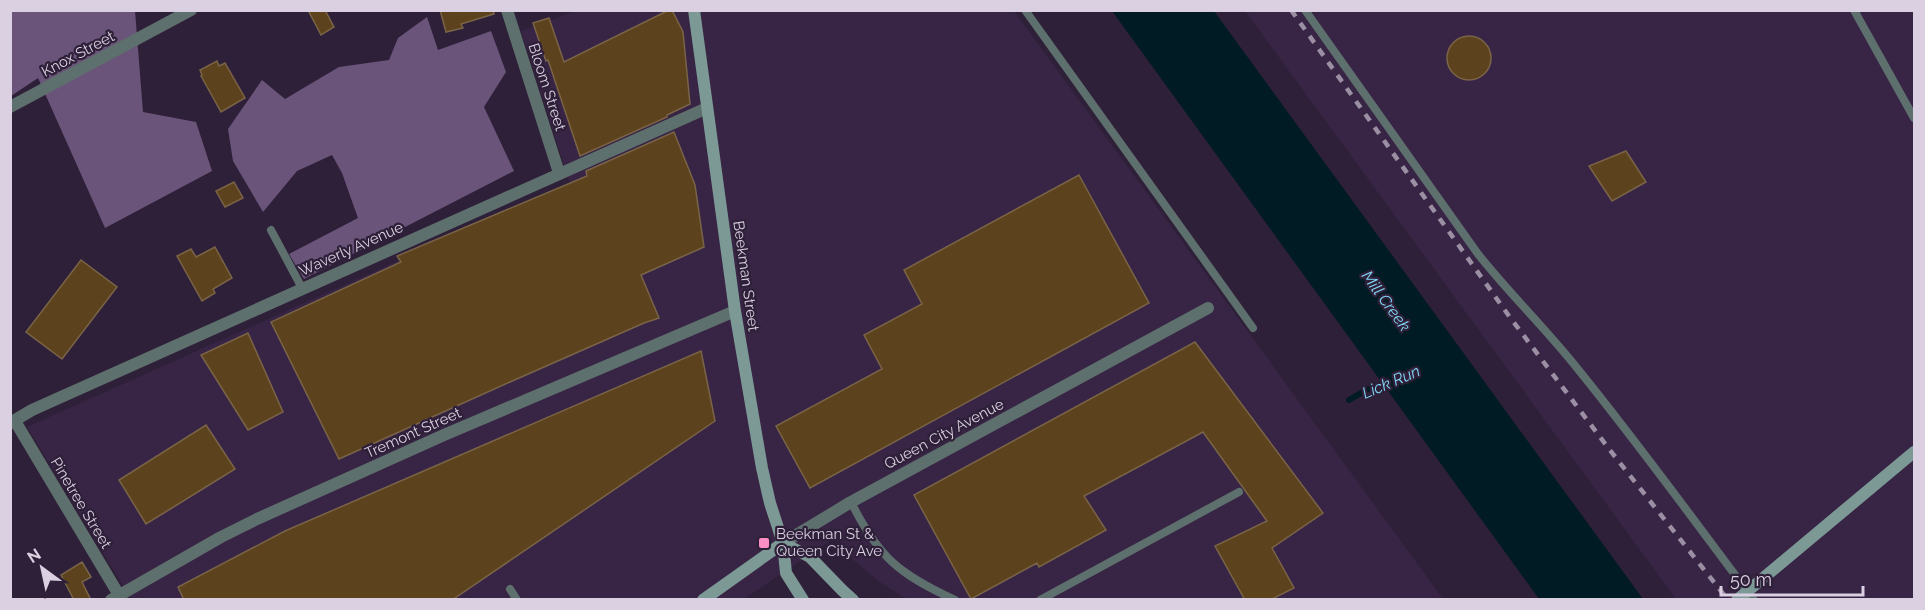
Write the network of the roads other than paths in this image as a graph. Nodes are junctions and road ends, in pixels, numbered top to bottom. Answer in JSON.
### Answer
{"nodes":[{"id":1,"x":191,"y":10,"type":"edge"},
{"id":2,"x":507,"y":10,"type":"edge"},
{"id":3,"x":694,"y":10,"type":"edge"},
{"id":4,"x":1025,"y":10,"type":"edge"},
{"id":5,"x":1305,"y":10,"type":"edge"},
{"id":6,"x":1854,"y":10,"type":"edge"},
{"id":7,"x":10,"y":107,"type":"edge"},
{"id":8,"x":707,"y":108,"type":"junction"},
{"id":9,"x":1914,"y":118,"type":"edge"},
{"id":10,"x":559,"y":173,"type":"junction"},
{"id":11,"x":271,"y":230,"type":"dead end"},
{"id":12,"x":302,"y":288,"type":"junction"},
{"id":13,"x":1208,"y":308,"type":"dead end"},
{"id":14,"x":735,"y":311,"type":"junction"},
{"id":15,"x":1253,"y":328,"type":"dead end"},
{"id":16,"x":13,"y":422,"type":"edge"},
{"id":17,"x":1914,"y":454,"type":"edge"},
{"id":18,"x":1239,"y":492,"type":"dead end"},
{"id":19,"x":851,"y":502,"type":"junction"},
{"id":20,"x":783,"y":543,"type":"junction"},
{"id":21,"x":510,"y":589,"type":"dead end"},
{"id":22,"x":117,"y":598,"type":"edge"},
{"id":23,"x":1044,"y":598,"type":"edge"},
{"id":24,"x":517,"y":600,"type":"edge"},
{"id":25,"x":703,"y":600,"type":"edge"},
{"id":26,"x":803,"y":600,"type":"edge"},
{"id":27,"x":853,"y":600,"type":"edge"},
{"id":28,"x":956,"y":600,"type":"edge"},
{"id":29,"x":1737,"y":600,"type":"edge"},
{"id":30,"x":1743,"y":600,"type":"edge"},
{"id":31,"x":1754,"y":600,"type":"edge"}],
"edges":[{"from":1,"to":7,"type":"street","name":"Knox Street"},
{"from":2,"to":10,"type":"street","name":"Bloom Street"},
{"from":3,"to":8,"type":"main road","name":"Beekman Street"},
{"from":4,"to":15,"type":"lane"},
{"from":5,"to":31,"type":"lane"},
{"from":6,"to":9,"type":"lane"},
{"from":8,"to":10,"type":"street","name":"Waverly Avenue"},
{"from":8,"to":14,"type":"main road","name":"Beekman Street"},
{"from":10,"to":12,"type":"street","name":"Waverly Avenue"},
{"from":11,"to":12,"type":"lane"},
{"from":12,"to":16,"type":"street","name":"Waverly Avenue"},
{"from":13,"to":19,"type":"street","name":"Queen City Avenue"},
{"from":14,"to":20,"type":"main road","name":"Beekman Street"},
{"from":14,"to":22,"type":"street","name":"Tremont Street"},
{"from":16,"to":22,"type":"street","name":"Pinetree Street"},
{"from":17,"to":29,"type":"main road","bridge":true},
{"from":17,"to":30,"type":"main road","bridge":true},
{"from":18,"to":23,"type":"lane"},
{"from":19,"to":20,"type":"street","name":"Queen City Avenue"},
{"from":19,"to":28,"type":"lane"},
{"from":20,"to":25,"type":"main road","name":"Queen City Avenue"},
{"from":20,"to":26,"type":"main road","name":"Beekman Street"},
{"from":20,"to":27,"type":"main road"},
{"from":21,"to":24,"type":"lane"}]}
